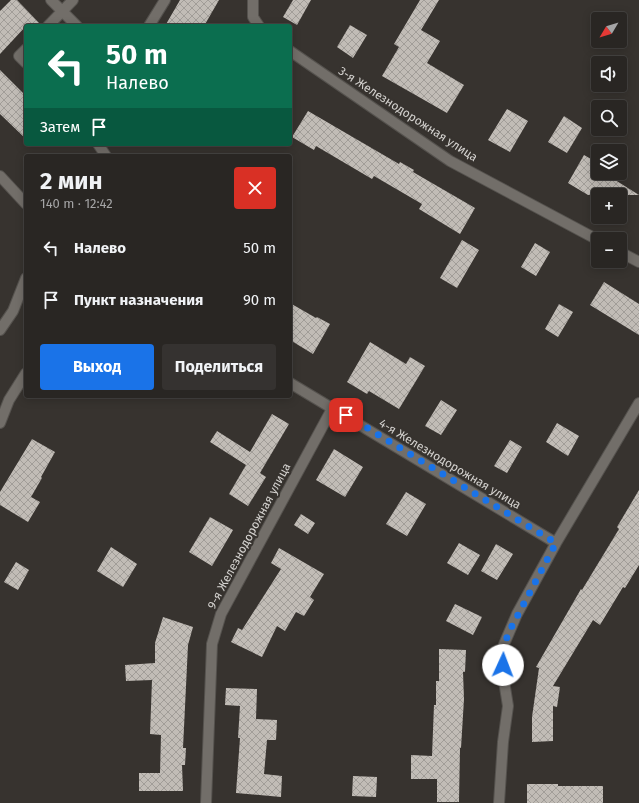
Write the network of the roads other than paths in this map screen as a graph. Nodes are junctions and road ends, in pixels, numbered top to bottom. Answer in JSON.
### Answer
{"nodes":[{"id":1,"x":51,"y":0,"type":"edge"},
{"id":2,"x":73,"y":0,"type":"edge"},
{"id":3,"x":166,"y":0,"type":"edge"},
{"id":4,"x":253,"y":0,"type":"edge"},
{"id":5,"x":62,"y":11,"type":"junction"},
{"id":6,"x":256,"y":22,"type":"edge"},
{"id":7,"x":50,"y":24,"type":"edge"},
{"id":8,"x":75,"y":24,"type":"edge"},
{"id":9,"x":151,"y":24,"type":"edge"},
{"id":10,"x":24,"y":51,"type":"edge"},
{"id":11,"x":292,"y":52,"type":"edge"},
{"id":12,"x":24,"y":61,"type":"edge"},
{"id":13,"x":0,"y":176,"type":"edge"},
{"id":14,"x":24,"y":202,"type":"edge"},
{"id":15,"x":591,"y":236,"type":"edge"},
{"id":16,"x":627,"y":256,"type":"edge"},
{"id":17,"x":639,"y":262,"type":"edge"},
{"id":18,"x":24,"y":283,"type":"edge"},
{"id":19,"x":0,"y":330,"type":"edge"},
{"id":20,"x":24,"y":376,"type":"edge"},
{"id":21,"x":292,"y":384,"type":"edge"},
{"id":22,"x":639,"y":403,"type":"edge"},
{"id":23,"x":333,"y":407,"type":"junction"},
{"id":24,"x":0,"y":423,"type":"edge"},
{"id":25,"x":556,"y":543,"type":"junction"},
{"id":26,"x":206,"y":803,"type":"edge"},
{"id":27,"x":499,"y":803,"type":"edge"}],
"edges":[{"from":1,"to":5,"type":"street"},
{"from":2,"to":5,"type":"street"},
{"from":3,"to":9,"type":"street"},
{"from":4,"to":6,"type":"street"},
{"from":5,"to":7,"type":"street"},
{"from":5,"to":8,"type":"street"},
{"from":10,"to":12,"type":"street"},
{"from":11,"to":15,"type":"street","name":"3-я Железнодорожная улица"},
{"from":13,"to":14,"type":"street"},
{"from":16,"to":17,"type":"street"},
{"from":18,"to":19,"type":"street"},
{"from":20,"to":24,"type":"street"},
{"from":21,"to":23,"type":"street","name":"4-я Железнодорожная улица"},
{"from":22,"to":25,"type":"street"},
{"from":23,"to":25,"type":"street","name":"4-я Железнодорожная улица"},
{"from":23,"to":26,"type":"street","name":"9-я Железнодорожная улица"},
{"from":25,"to":27,"type":"street"}]}
